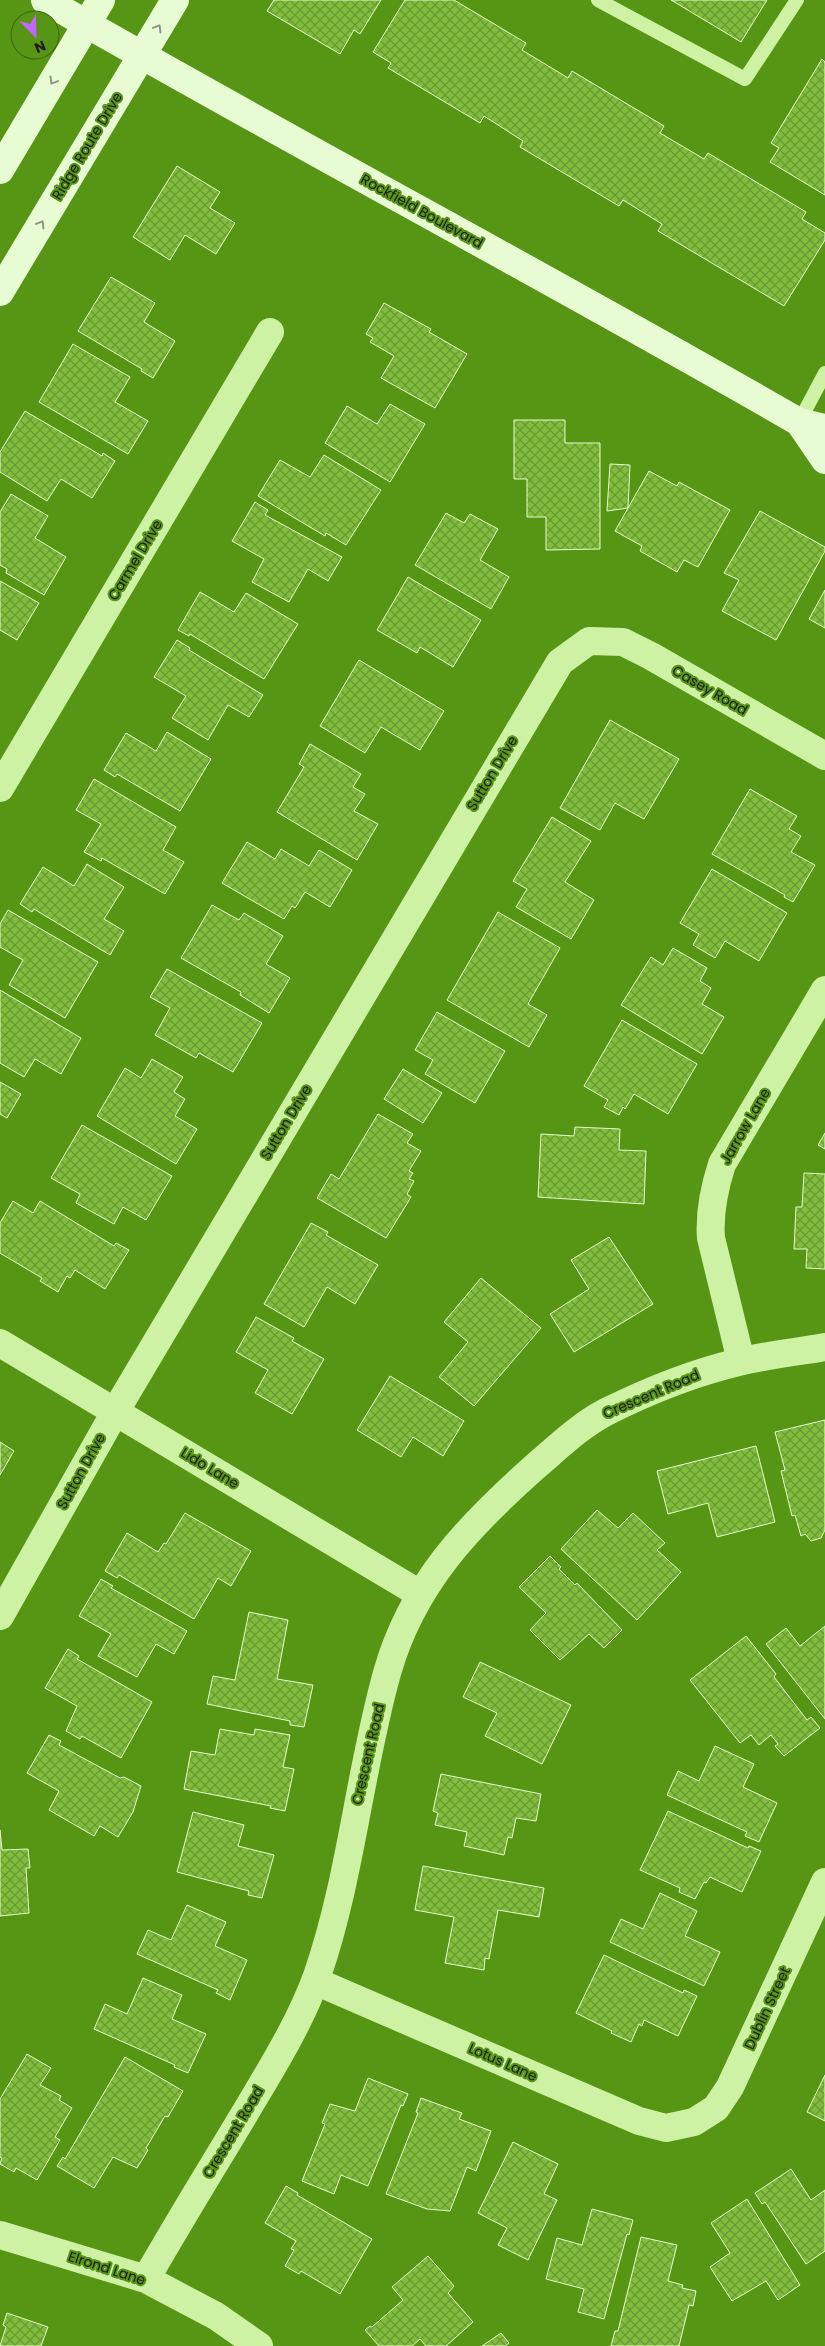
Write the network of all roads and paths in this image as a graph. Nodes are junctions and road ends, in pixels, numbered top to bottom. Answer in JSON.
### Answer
{"nodes":[{"id":1,"x":45,"y":0,"type":"edge"},
{"id":2,"x":101,"y":0,"type":"edge"},
{"id":3,"x":175,"y":0,"type":"edge"},
{"id":4,"x":598,"y":0,"type":"edge"},
{"id":5,"x":797,"y":0,"type":"edge"},
{"id":6,"x":87,"y":24,"type":"junction"},
{"id":7,"x":142,"y":55,"type":"junction"},
{"id":8,"x":0,"y":170,"type":"edge"},
{"id":9,"x":0,"y":292,"type":"edge"},
{"id":10,"x":270,"y":332,"type":"dead end"},
{"id":11,"x":825,"y":374,"type":"edge"},
{"id":12,"x":799,"y":422,"type":"junction"},
{"id":13,"x":825,"y":428,"type":"edge"},
{"id":14,"x":825,"y":460,"type":"edge"},
{"id":15,"x":589,"y":641,"type":"joint"},
{"id":16,"x":825,"y":756,"type":"edge"},
{"id":17,"x":0,"y":788,"type":"edge"},
{"id":18,"x":825,"y":990,"type":"edge"},
{"id":19,"x":0,"y":1343,"type":"edge"},
{"id":20,"x":825,"y":1347,"type":"edge"},
{"id":21,"x":741,"y":1361,"type":"junction"},
{"id":22,"x":114,"y":1412,"type":"junction"},
{"id":23,"x":420,"y":1594,"type":"junction"},
{"id":24,"x":0,"y":1616,"type":"edge"},
{"id":25,"x":825,"y":1882,"type":"edge"},
{"id":26,"x":315,"y":1980,"type":"junction"},
{"id":27,"x":694,"y":2122,"type":"joint"},
{"id":28,"x":0,"y":2235,"type":"edge"},
{"id":29,"x":146,"y":2279,"type":"junction"},
{"id":30,"x":259,"y":2346,"type":"edge"}],
"edges":[{"from":1,"to":6,"type":"main road","name":"Rockfield Boulevard"},
{"from":2,"to":6,"type":"main road"},
{"from":7,"to":3,"type":"main road","name":"Ridge Route Drive","one_way":true},
{"from":4,"to":5,"type":"lane"},
{"from":6,"to":7,"type":"main road","name":"Rockfield Boulevard"},
{"from":6,"to":8,"type":"main road","one_way":true},
{"from":9,"to":7,"type":"main road","name":"Ridge Route Drive","one_way":true},
{"from":7,"to":12,"type":"main road","name":"Rockfield Boulevard"},
{"from":10,"to":17,"type":"street","name":"Carmel Drive"},
{"from":11,"to":12,"type":"lane"},
{"from":12,"to":13,"type":"main road","name":"Rockfield Boulevard"},
{"from":12,"to":14,"type":"main road","name":"Rockfield Boulevard"},
{"from":15,"to":16,"type":"street","name":"Casey Road"},
{"from":15,"to":22,"type":"street","name":"Sutton Drive"},
{"from":18,"to":21,"type":"street","name":"Jarrow Lane"},
{"from":19,"to":22,"type":"street","name":"Lido Lane"},
{"from":20,"to":21,"type":"street","name":"Crescent Road"},
{"from":21,"to":23,"type":"street","name":"Crescent Road"},
{"from":22,"to":23,"type":"street","name":"Lido Lane"},
{"from":22,"to":24,"type":"street","name":"Sutton Drive"},
{"from":23,"to":26,"type":"street","name":"Crescent Road"},
{"from":25,"to":27,"type":"street","name":"Dublin Street"},
{"from":26,"to":27,"type":"street","name":"Lotus Lane"},
{"from":26,"to":29,"type":"street","name":"Crescent Road"},
{"from":28,"to":29,"type":"street","name":"Elrond Lane"},
{"from":29,"to":30,"type":"street","name":"Elrond Lane"}]}
